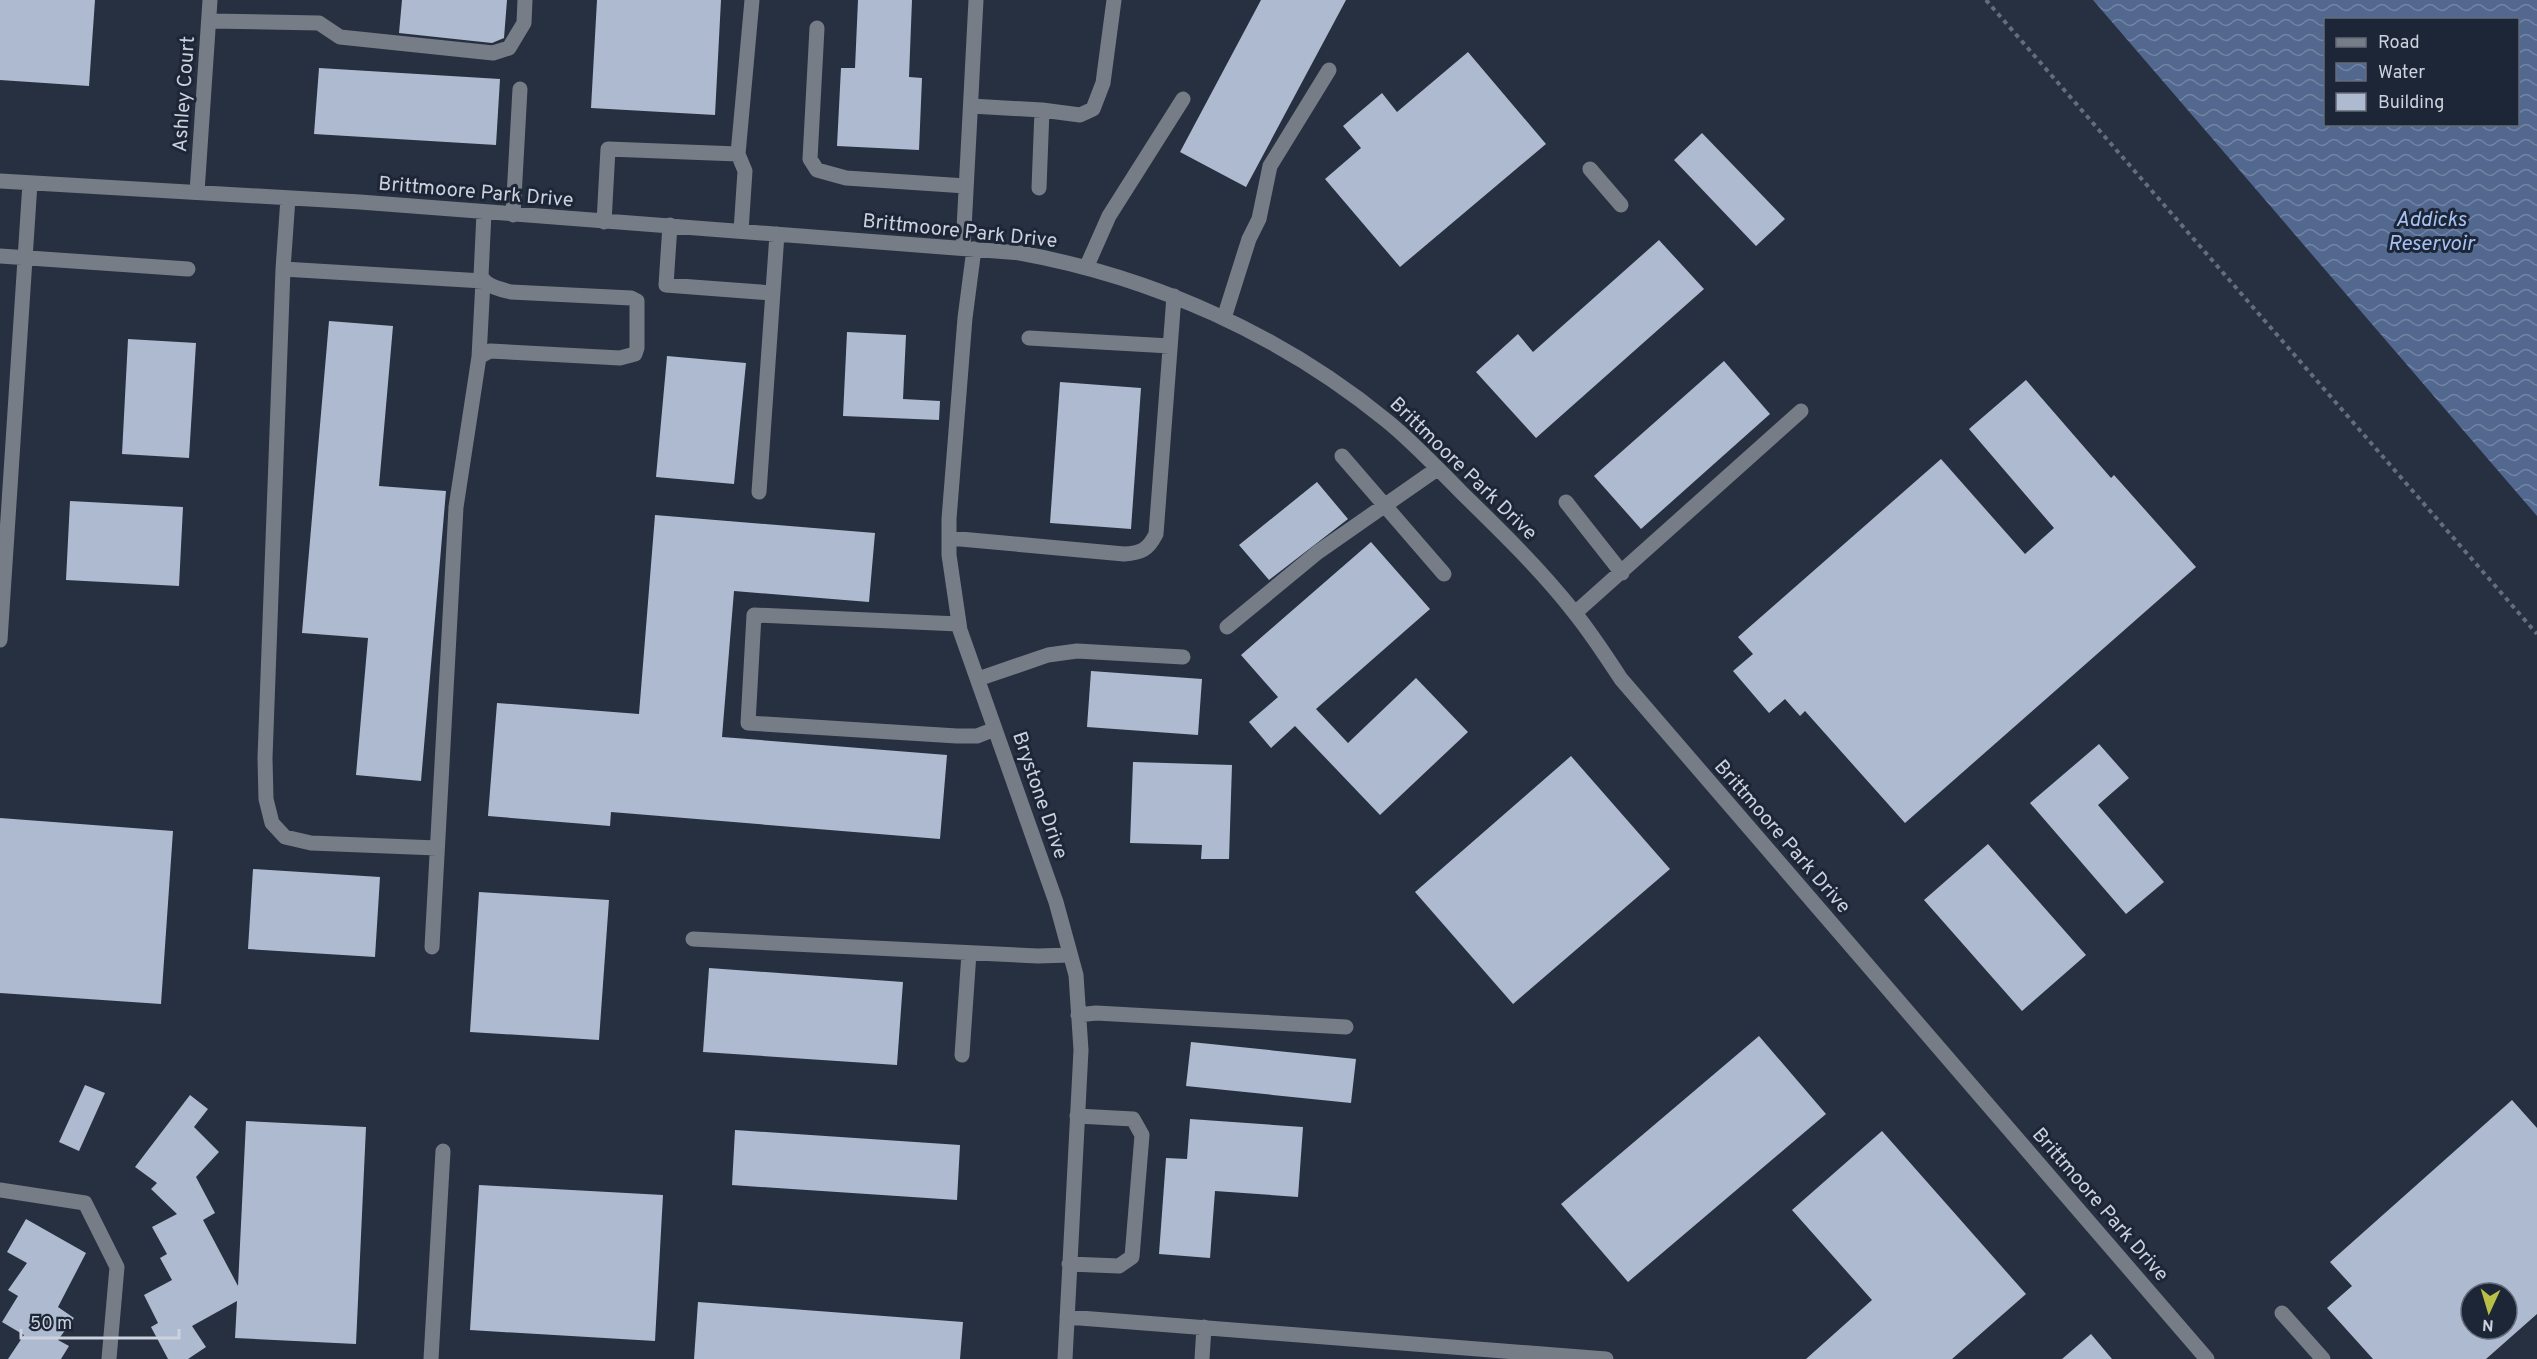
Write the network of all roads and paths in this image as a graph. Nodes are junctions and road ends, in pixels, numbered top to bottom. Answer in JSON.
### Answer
{"nodes":[{"id":1,"x":210,"y":0,"type":"edge"},
{"id":2,"x":525,"y":0,"type":"edge"},
{"id":3,"x":753,"y":0,"type":"edge"},
{"id":4,"x":976,"y":0,"type":"edge"},
{"id":5,"x":1114,"y":0,"type":"edge"},
{"id":6,"x":1986,"y":0,"type":"edge"},
{"id":7,"x":209,"y":21,"type":"junction"},
{"id":8,"x":817,"y":28,"type":"dead end"},
{"id":9,"x":1329,"y":70,"type":"dead end"},
{"id":10,"x":520,"y":89,"type":"dead end"},
{"id":11,"x":1184,"y":99,"type":"dead end"},
{"id":12,"x":970,"y":106,"type":"junction"},
{"id":13,"x":1042,"y":110,"type":"junction"},
{"id":14,"x":738,"y":154,"type":"junction"},
{"id":15,"x":1590,"y":169,"type":"dead end"},
{"id":16,"x":0,"y":181,"type":"edge"},
{"id":17,"x":30,"y":183,"type":"junction"},
{"id":18,"x":966,"y":186,"type":"junction"},
{"id":19,"x":1039,"y":188,"type":"dead end"},
{"id":20,"x":197,"y":192,"type":"junction"},
{"id":21,"x":288,"y":198,"type":"junction"},
{"id":22,"x":1621,"y":205,"type":"dead end"},
{"id":23,"x":484,"y":213,"type":"junction"},
{"id":24,"x":513,"y":215,"type":"junction"},
{"id":25,"x":604,"y":222,"type":"junction"},
{"id":26,"x":670,"y":225,"type":"junction"},
{"id":27,"x":741,"y":231,"type":"junction"},
{"id":28,"x":777,"y":234,"type":"junction"},
{"id":29,"x":968,"y":248,"type":"junction"},
{"id":30,"x":0,"y":256,"type":"edge"},
{"id":31,"x":25,"y":257,"type":"junction"},
{"id":32,"x":1086,"y":268,"type":"junction"},
{"id":33,"x":188,"y":269,"type":"dead end"},
{"id":34,"x":283,"y":269,"type":"junction"},
{"id":35,"x":483,"y":280,"type":"junction"},
{"id":36,"x":772,"y":293,"type":"junction"},
{"id":37,"x":1174,"y":296,"type":"junction"},
{"id":38,"x":1224,"y":318,"type":"junction"},
{"id":39,"x":1029,"y":338,"type":"dead end"},
{"id":40,"x":1170,"y":346,"type":"junction"},
{"id":41,"x":479,"y":357,"type":"junction"},
{"id":42,"x":1801,"y":411,"type":"dead end"},
{"id":43,"x":1342,"y":456,"type":"dead end"},
{"id":44,"x":1437,"y":469,"type":"junction"},
{"id":45,"x":759,"y":492,"type":"dead end"},
{"id":46,"x":1566,"y":502,"type":"dead end"},
{"id":47,"x":1386,"y":506,"type":"junction"},
{"id":48,"x":950,"y":538,"type":"junction"},
{"id":49,"x":1622,"y":573,"type":"junction"},
{"id":50,"x":1444,"y":574,"type":"dead end"},
{"id":51,"x":1575,"y":613,"type":"junction"},
{"id":52,"x":959,"y":624,"type":"junction"},
{"id":53,"x":1227,"y":627,"type":"dead end"},
{"id":54,"x":2537,"y":634,"type":"edge"},
{"id":55,"x":0,"y":640,"type":"edge"},
{"id":56,"x":1183,"y":657,"type":"dead end"},
{"id":57,"x":978,"y":679,"type":"junction"},
{"id":58,"x":995,"y":729,"type":"junction"},
{"id":59,"x":437,"y":848,"type":"junction"},
{"id":60,"x":693,"y":939,"type":"dead end"},
{"id":61,"x":432,"y":947,"type":"dead end"},
{"id":62,"x":969,"y":953,"type":"junction"},
{"id":63,"x":1070,"y":955,"type":"junction"},
{"id":64,"x":1078,"y":1015,"type":"junction"},
{"id":65,"x":1346,"y":1027,"type":"dead end"},
{"id":66,"x":962,"y":1055,"type":"dead end"},
{"id":67,"x":1077,"y":1116,"type":"junction"},
{"id":68,"x":443,"y":1150,"type":"dead end"},
{"id":69,"x":0,"y":1190,"type":"edge"},
{"id":70,"x":1069,"y":1264,"type":"junction"},
{"id":71,"x":2282,"y":1313,"type":"dead end"},
{"id":72,"x":1067,"y":1317,"type":"junction"},
{"id":73,"x":1204,"y":1327,"type":"junction"},
{"id":74,"x":109,"y":1359,"type":"edge"},
{"id":75,"x":431,"y":1359,"type":"edge"},
{"id":76,"x":1065,"y":1359,"type":"edge"},
{"id":77,"x":1203,"y":1359,"type":"edge"},
{"id":78,"x":1606,"y":1359,"type":"edge"},
{"id":79,"x":2207,"y":1359,"type":"edge"},
{"id":80,"x":2323,"y":1359,"type":"edge"}],
"edges":[{"from":1,"to":7,"type":"street","name":"Ashley Court"},
{"from":2,"to":7,"type":"street"},
{"from":3,"to":14,"type":"street"},
{"from":4,"to":12,"type":"street","name":"Brystone Drive"},
{"from":5,"to":13,"type":"street"},
{"from":6,"to":54,"type":"path"},
{"from":7,"to":20,"type":"street","name":"Ashley Court"},
{"from":8,"to":18,"type":"street"},
{"from":9,"to":38,"type":"street"},
{"from":10,"to":24,"type":"street"},
{"from":11,"to":32,"type":"street"},
{"from":12,"to":13,"type":"street"},
{"from":12,"to":18,"type":"street","name":"Brystone Drive"},
{"from":13,"to":19,"type":"street"},
{"from":14,"to":25,"type":"street"},
{"from":14,"to":27,"type":"street"},
{"from":15,"to":22,"type":"street"},
{"from":16,"to":17,"type":"street","name":"Brittmoore Park Drive"},
{"from":17,"to":20,"type":"street","name":"Brittmoore Park Drive"},
{"from":17,"to":31,"type":"street"},
{"from":18,"to":29,"type":"street","name":"Brystone Drive"},
{"from":20,"to":21,"type":"street","name":"Brittmoore Park Drive"},
{"from":21,"to":23,"type":"street","name":"Brittmoore Park Drive"},
{"from":21,"to":34,"type":"street"},
{"from":23,"to":24,"type":"street","name":"Brittmoore Park Drive"},
{"from":23,"to":35,"type":"street"},
{"from":24,"to":25,"type":"street","name":"Brittmoore Park Drive"},
{"from":25,"to":26,"type":"street","name":"Brittmoore Park Drive"},
{"from":26,"to":27,"type":"street","name":"Brittmoore Park Drive"},
{"from":26,"to":36,"type":"street"},
{"from":27,"to":28,"type":"street","name":"Brittmoore Park Drive"},
{"from":28,"to":29,"type":"street","name":"Brittmoore Park Drive"},
{"from":28,"to":36,"type":"street"},
{"from":29,"to":32,"type":"street","name":"Brittmoore Park Drive"},
{"from":29,"to":48,"type":"street","name":"Brystone Drive"},
{"from":30,"to":31,"type":"street"},
{"from":31,"to":33,"type":"street"},
{"from":31,"to":55,"type":"street"},
{"from":32,"to":37,"type":"street","name":"Brittmoore Park Drive"},
{"from":34,"to":35,"type":"street"},
{"from":34,"to":59,"type":"street"},
{"from":35,"to":41,"type":"street"},
{"from":35,"to":41,"type":"street"},
{"from":36,"to":45,"type":"street"},
{"from":37,"to":38,"type":"street","name":"Brittmoore Park Drive"},
{"from":37,"to":40,"type":"street"},
{"from":38,"to":44,"type":"street","name":"Brittmoore Park Drive"},
{"from":39,"to":40,"type":"street"},
{"from":40,"to":48,"type":"street"},
{"from":41,"to":59,"type":"street"},
{"from":42,"to":49,"type":"street"},
{"from":43,"to":47,"type":"street"},
{"from":44,"to":47,"type":"street"},
{"from":44,"to":51,"type":"street","name":"Brittmoore Park Drive"},
{"from":46,"to":49,"type":"street"},
{"from":47,"to":50,"type":"street"},
{"from":47,"to":53,"type":"street"},
{"from":48,"to":52,"type":"street","name":"Brystone Drive"},
{"from":49,"to":51,"type":"street"},
{"from":51,"to":79,"type":"street","name":"Brittmoore Park Drive"},
{"from":52,"to":57,"type":"street","name":"Brystone Drive"},
{"from":52,"to":58,"type":"street"},
{"from":56,"to":57,"type":"street"},
{"from":57,"to":58,"type":"street","name":"Brystone Drive"},
{"from":58,"to":63,"type":"street","name":"Brystone Drive"},
{"from":59,"to":61,"type":"street"},
{"from":60,"to":62,"type":"street"},
{"from":62,"to":63,"type":"street"},
{"from":62,"to":66,"type":"street"},
{"from":63,"to":64,"type":"street","name":"Brystone Drive"},
{"from":64,"to":65,"type":"street"},
{"from":64,"to":67,"type":"street","name":"Brystone Drive"},
{"from":67,"to":70,"type":"street","name":"Brystone Drive"},
{"from":67,"to":70,"type":"street"},
{"from":68,"to":75,"type":"street"},
{"from":69,"to":74,"type":"street"},
{"from":70,"to":72,"type":"street","name":"Brystone Drive"},
{"from":71,"to":80,"type":"street"},
{"from":72,"to":73,"type":"street"},
{"from":72,"to":76,"type":"street","name":"Brystone Drive"},
{"from":73,"to":77,"type":"street"},
{"from":73,"to":78,"type":"street"}]}
